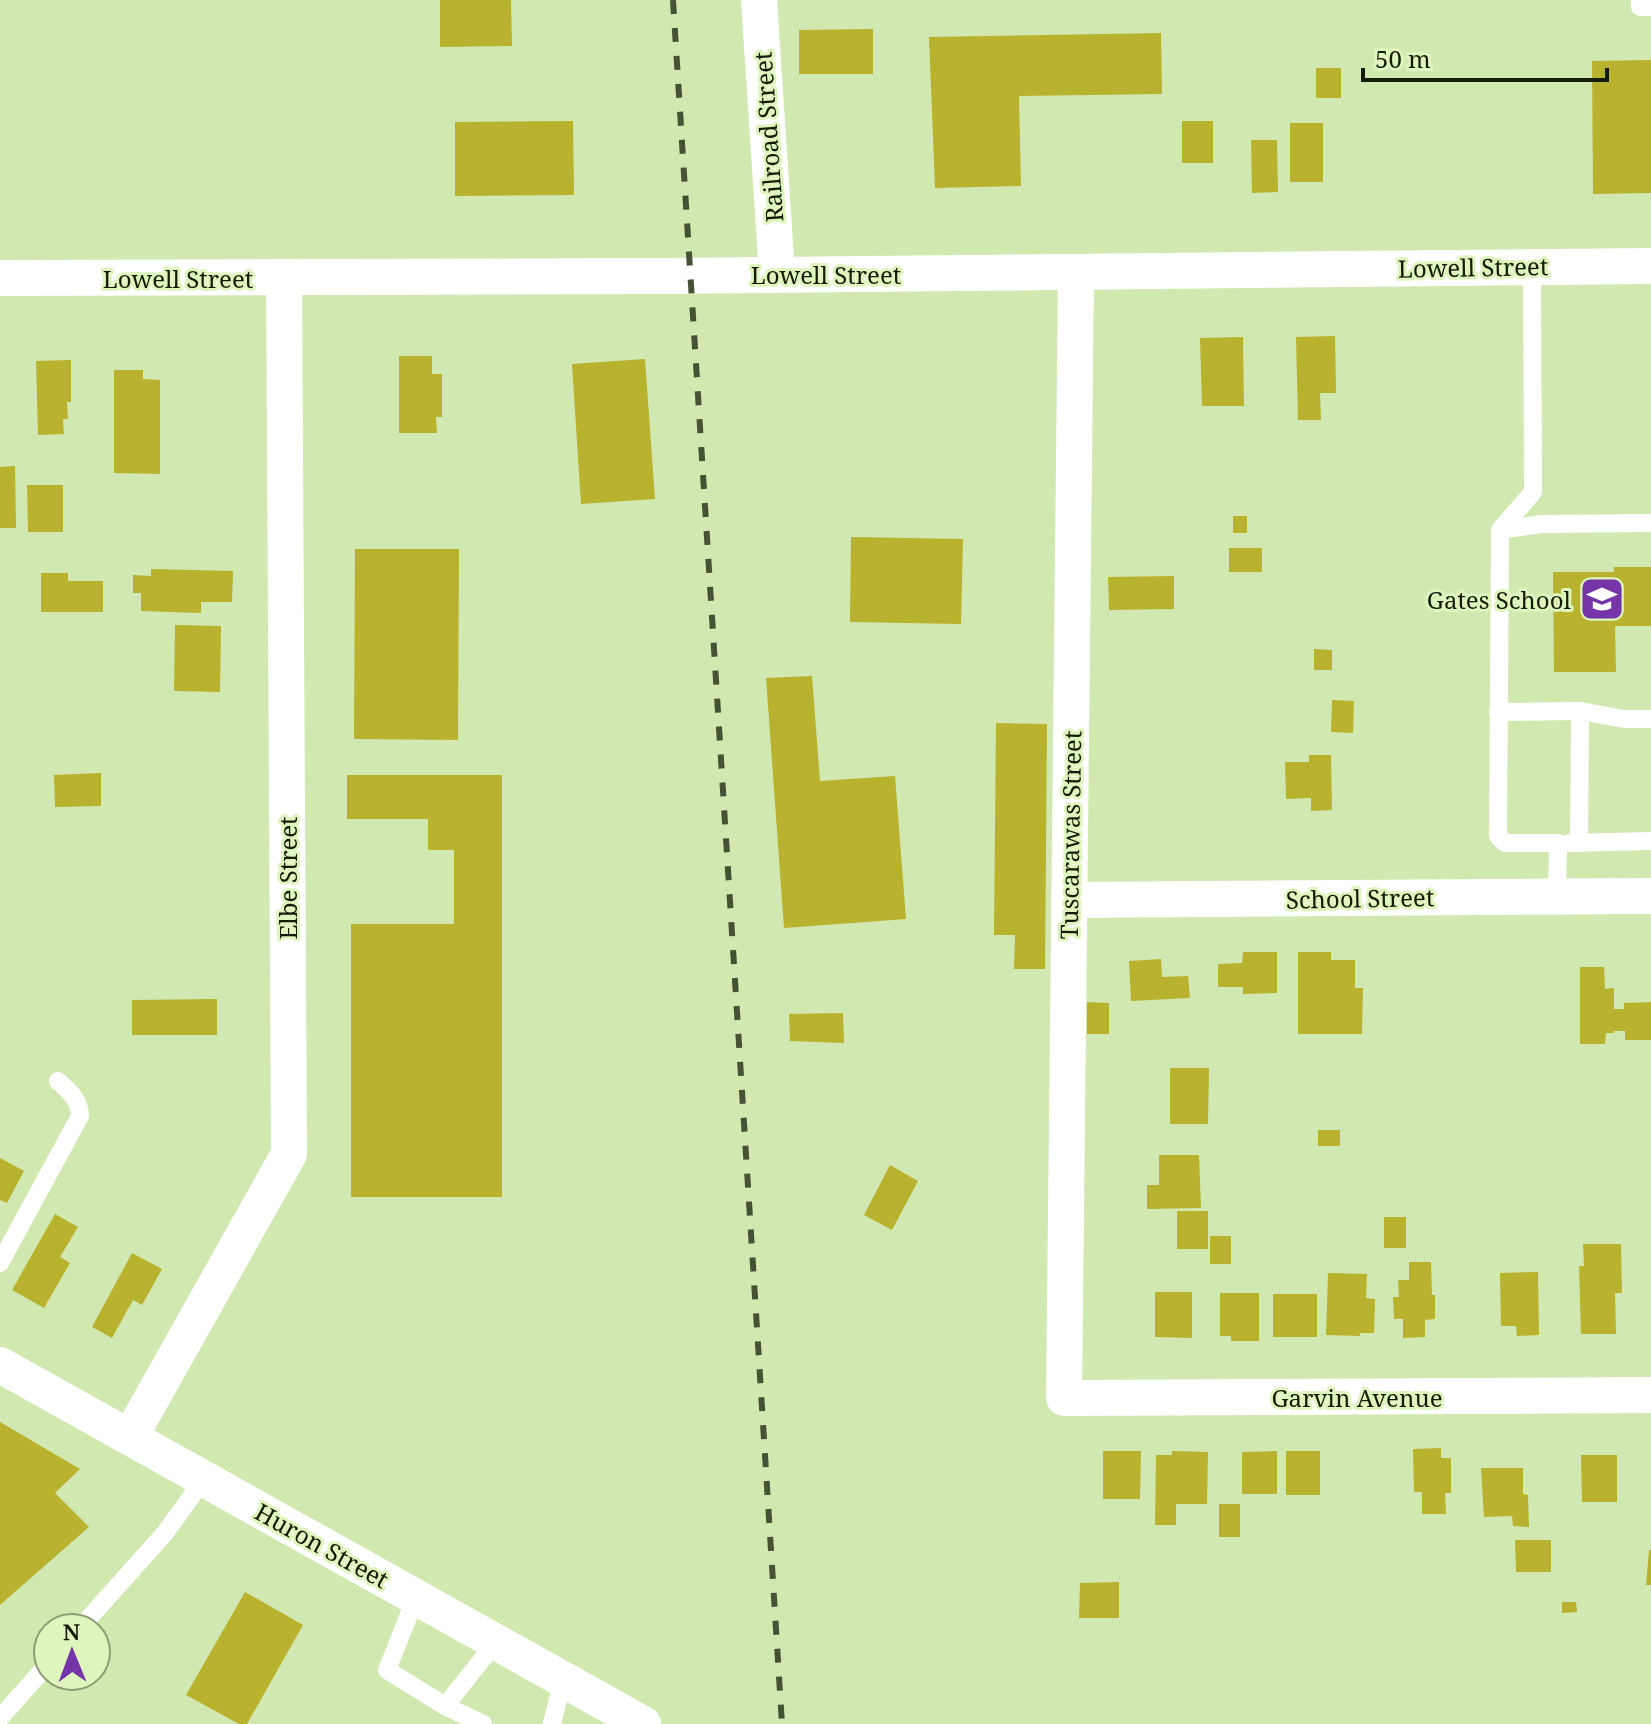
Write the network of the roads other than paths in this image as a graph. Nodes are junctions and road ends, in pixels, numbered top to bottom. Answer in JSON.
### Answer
{"nodes":[{"id":1,"x":759,"y":0,"type":"edge"},
{"id":2,"x":1640,"y":0,"type":"edge"},
{"id":3,"x":1651,"y":7,"type":"edge"},
{"id":4,"x":1532,"y":266,"type":"junction"},
{"id":5,"x":1651,"y":266,"type":"edge"},
{"id":6,"x":1076,"y":272,"type":"junction"},
{"id":7,"x":777,"y":274,"type":"junction"},
{"id":8,"x":284,"y":277,"type":"junction"},
{"id":9,"x":0,"y":278,"type":"edge"},
{"id":10,"x":1651,"y":523,"type":"edge"},
{"id":11,"x":1500,"y":530,"type":"junction"},
{"id":12,"x":1580,"y":711,"type":"junction"},
{"id":13,"x":1498,"y":712,"type":"junction"},
{"id":14,"x":1651,"y":719,"type":"edge"},
{"id":15,"x":1651,"y":841,"type":"edge"},
{"id":16,"x":1558,"y":843,"type":"junction"},
{"id":17,"x":1579,"y":843,"type":"junction"},
{"id":18,"x":1557,"y":896,"type":"junction"},
{"id":19,"x":1651,"y":896,"type":"edge"},
{"id":20,"x":1069,"y":900,"type":"junction"},
{"id":21,"x":58,"y":1081,"type":"dead end"},
{"id":22,"x":0,"y":1263,"type":"edge"},
{"id":23,"x":0,"y":1365,"type":"edge"},
{"id":24,"x":1651,"y":1395,"type":"edge"},
{"id":25,"x":1064,"y":1398,"type":"joint"},
{"id":26,"x":130,"y":1437,"type":"junction"},
{"id":27,"x":204,"y":1479,"type":"junction"},
{"id":28,"x":416,"y":1597,"type":"junction"},
{"id":29,"x":94,"y":1612,"type":"edge"},
{"id":30,"x":496,"y":1642,"type":"junction"},
{"id":31,"x":563,"y":1679,"type":"junction"},
{"id":32,"x":32,"y":1682,"type":"edge"},
{"id":33,"x":445,"y":1706,"type":"junction"},
{"id":34,"x":0,"y":1718,"type":"edge"},
{"id":35,"x":483,"y":1724,"type":"edge"},
{"id":36,"x":552,"y":1724,"type":"edge"},
{"id":37,"x":643,"y":1724,"type":"edge"}],
"edges":[{"from":1,"to":7,"type":"street","name":"Railroad Street"},
{"from":2,"to":3,"type":"lane"},
{"from":4,"to":5,"type":"street","name":"Lowell Street"},
{"from":4,"to":6,"type":"street","name":"Lowell Street"},
{"from":4,"to":11,"type":"lane"},
{"from":6,"to":7,"type":"street","name":"Lowell Street"},
{"from":6,"to":20,"type":"street","name":"Tuscarawas Street"},
{"from":7,"to":8,"type":"street","name":"Lowell Street"},
{"from":8,"to":9,"type":"street","name":"Lowell Street"},
{"from":8,"to":26,"type":"street","name":"Elbe Street"},
{"from":10,"to":11,"type":"lane"},
{"from":11,"to":13,"type":"lane"},
{"from":12,"to":13,"type":"lane"},
{"from":12,"to":14,"type":"lane"},
{"from":12,"to":17,"type":"lane"},
{"from":13,"to":16,"type":"lane"},
{"from":15,"to":17,"type":"lane"},
{"from":16,"to":17,"type":"lane"},
{"from":16,"to":18,"type":"lane"},
{"from":18,"to":19,"type":"street","name":"School Street"},
{"from":18,"to":20,"type":"street","name":"School Street"},
{"from":20,"to":25,"type":"street","name":"Tuscarawas Street"},
{"from":21,"to":22,"type":"lane"},
{"from":23,"to":26,"type":"street","name":"Huron Street"},
{"from":24,"to":25,"type":"street","name":"Garvin Avenue"},
{"from":26,"to":27,"type":"street","name":"Huron Street"},
{"from":27,"to":28,"type":"street","name":"Huron Street"},
{"from":27,"to":29,"type":"lane"},
{"from":28,"to":30,"type":"street","name":"Huron Street"},
{"from":28,"to":33,"type":"lane"},
{"from":30,"to":31,"type":"street","name":"Huron Street"},
{"from":30,"to":33,"type":"lane"},
{"from":31,"to":36,"type":"lane"},
{"from":31,"to":37,"type":"street","name":"Huron Street"},
{"from":32,"to":34,"type":"lane"},
{"from":33,"to":35,"type":"lane"}]}
